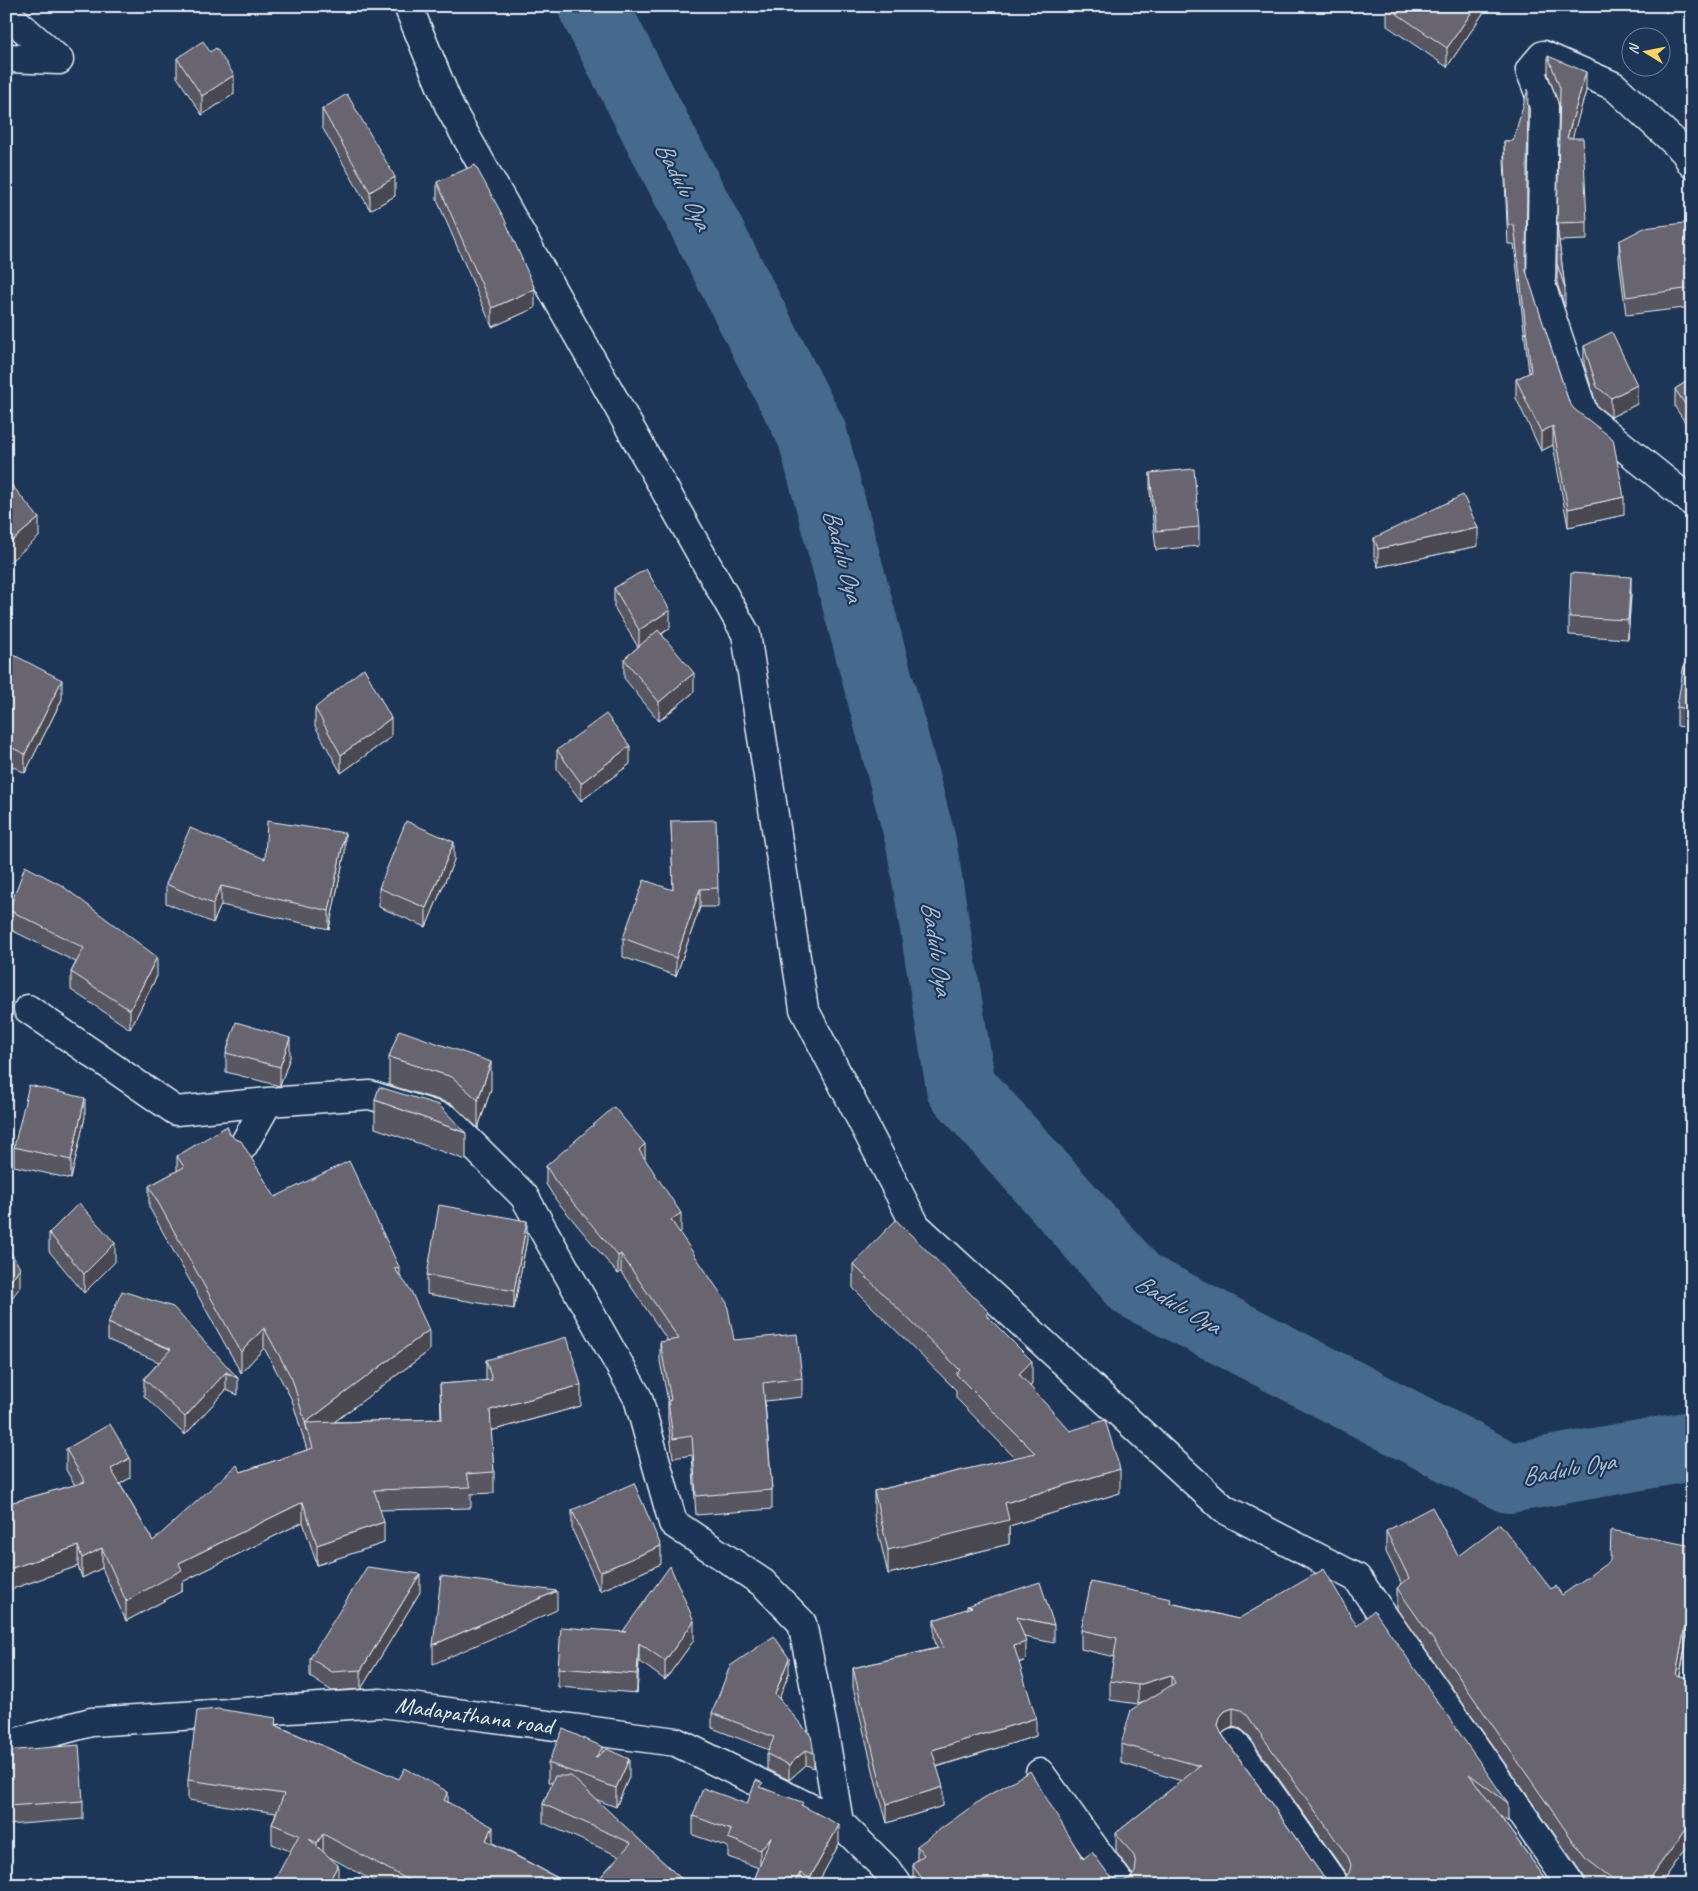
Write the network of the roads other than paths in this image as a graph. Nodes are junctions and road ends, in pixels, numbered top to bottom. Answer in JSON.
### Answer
{"nodes":[{"id":1,"x":408,"y":6,"type":"edge"},
{"id":2,"x":6,"y":13,"type":"edge"},
{"id":3,"x":6,"y":58,"type":"edge"},
{"id":4,"x":1692,"y":164,"type":"edge"},
{"id":5,"x":1692,"y":502,"type":"edge"},
{"id":6,"x":28,"y":1009,"type":"dead end"},
{"id":7,"x":268,"y":1102,"type":"junction"},
{"id":8,"x":243,"y":1146,"type":"edge"},
{"id":9,"x":1234,"y":1743,"type":"dead end"},
{"id":10,"x":6,"y":1745,"type":"edge"},
{"id":11,"x":1040,"y":1773,"type":"dead end"},
{"id":12,"x":839,"y":1822,"type":"junction"},
{"id":13,"x":891,"y":1881,"type":"edge"},
{"id":14,"x":1121,"y":1885,"type":"edge"},
{"id":15,"x":1335,"y":1885,"type":"edge"},
{"id":16,"x":1571,"y":1885,"type":"edge"}],
"edges":[{"from":1,"to":16,"type":"street"},
{"from":2,"to":3,"type":"street"},
{"from":4,"to":5,"type":"street"},
{"from":6,"to":7,"type":"street"},
{"from":7,"to":8,"type":"street"},
{"from":7,"to":12,"type":"street"},
{"from":9,"to":15,"type":"street"},
{"from":10,"to":12,"type":"street","name":"Madapathana road"},
{"from":11,"to":14,"type":"street"},
{"from":12,"to":13,"type":"street","name":"Madapathana road"}]}
